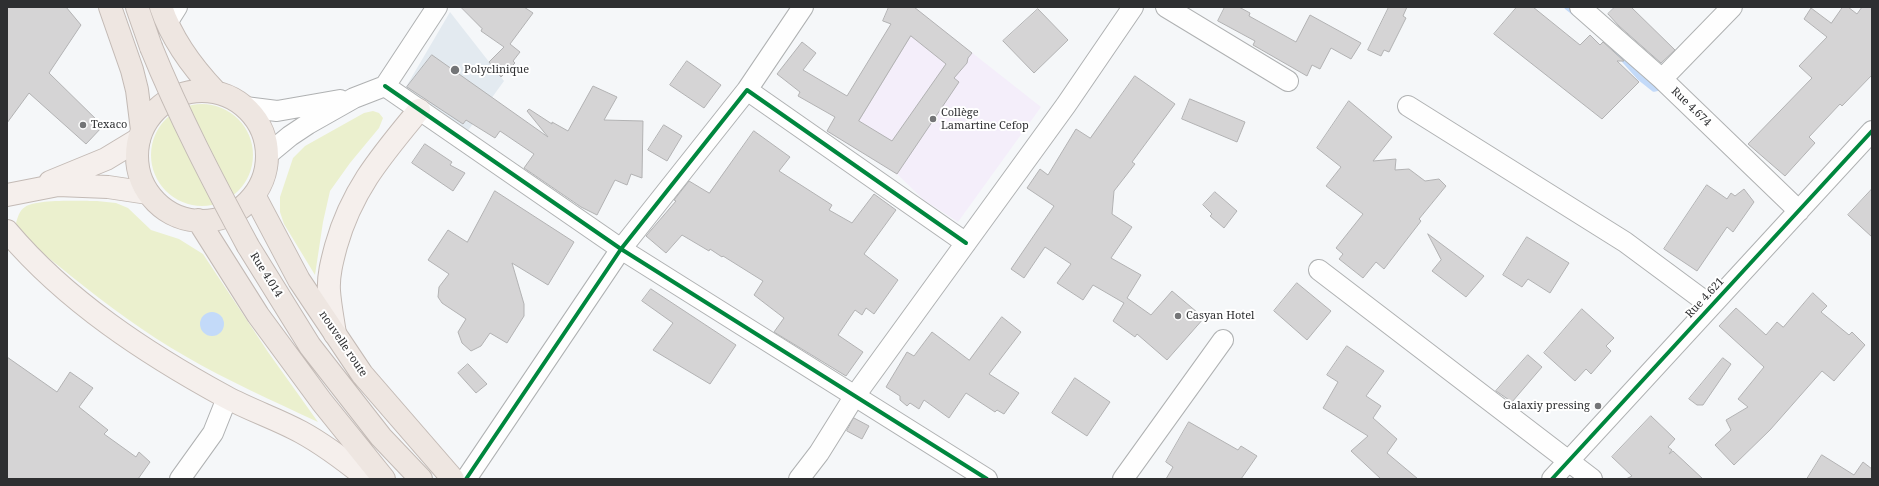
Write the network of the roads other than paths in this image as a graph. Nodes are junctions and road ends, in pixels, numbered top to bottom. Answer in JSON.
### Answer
{"nodes":[{"id":1,"x":110,"y":7,"type":"edge"},
{"id":2,"x":137,"y":7,"type":"edge"},
{"id":3,"x":437,"y":7,"type":"edge"},
{"id":4,"x":803,"y":7,"type":"edge"},
{"id":5,"x":1133,"y":7,"type":"edge"},
{"id":6,"x":1166,"y":7,"type":"edge"},
{"id":7,"x":1580,"y":7,"type":"edge"},
{"id":8,"x":1732,"y":7,"type":"edge"},
{"id":9,"x":168,"y":12,"type":"edge"},
{"id":10,"x":1662,"y":79,"type":"junction"},
{"id":11,"x":1288,"y":81,"type":"dead end"},
{"id":12,"x":385,"y":86,"type":"junction"},
{"id":13,"x":747,"y":90,"type":"junction"},
{"id":14,"x":216,"y":92,"type":"junction"},
{"id":15,"x":354,"y":98,"type":"junction"},
{"id":16,"x":1408,"y":106,"type":"dead end"},
{"id":17,"x":246,"y":107,"type":"junction"},
{"id":18,"x":419,"y":110,"type":"junction"},
{"id":19,"x":1872,"y":131,"type":"edge"},
{"id":20,"x":140,"y":134,"type":"junction"},
{"id":21,"x":267,"y":155,"type":"junction"},
{"id":22,"x":148,"y":193,"type":"junction"},
{"id":23,"x":14,"y":195,"type":"edge"},
{"id":24,"x":254,"y":195,"type":"junction"},
{"id":25,"x":1799,"y":211,"type":"junction"},
{"id":26,"x":198,"y":220,"type":"junction"},
{"id":27,"x":7,"y":231,"type":"edge"},
{"id":28,"x":966,"y":243,"type":"junction"},
{"id":29,"x":621,"y":249,"type":"junction"},
{"id":30,"x":1319,"y":270,"type":"dead end"},
{"id":31,"x":1710,"y":305,"type":"junction"},
{"id":32,"x":335,"y":334,"type":"junction"},
{"id":33,"x":1223,"y":340,"type":"dead end"},
{"id":34,"x":854,"y":396,"type":"junction"},
{"id":35,"x":227,"y":398,"type":"junction"},
{"id":36,"x":1568,"y":462,"type":"junction"},
{"id":37,"x":180,"y":479,"type":"edge"},
{"id":38,"x":368,"y":479,"type":"edge"},
{"id":39,"x":384,"y":479,"type":"edge"},
{"id":40,"x":421,"y":479,"type":"edge"},
{"id":41,"x":453,"y":479,"type":"edge"},
{"id":42,"x":466,"y":479,"type":"edge"},
{"id":43,"x":799,"y":479,"type":"edge"},
{"id":44,"x":987,"y":479,"type":"edge"},
{"id":45,"x":1123,"y":479,"type":"edge"},
{"id":46,"x":1552,"y":479,"type":"edge"},
{"id":47,"x":1592,"y":479,"type":"edge"}],
"edges":[{"from":1,"to":20,"type":"highway"},
{"from":2,"to":40,"type":"highway","name":"Rue 4.014","bridge":true},
{"from":3,"to":12,"type":"street"},
{"from":4,"to":13,"type":"street"},
{"from":5,"to":28,"type":"street"},
{"from":6,"to":11,"type":"street"},
{"from":7,"to":10,"type":"street","name":"Rue 4.674"},
{"from":8,"to":10,"type":"street"},
{"from":9,"to":14,"type":"highway"},
{"from":10,"to":25,"type":"street","name":"Rue 4.674"},
{"from":12,"to":15,"type":"street"},
{"from":12,"to":18,"type":"street"},
{"from":13,"to":28,"type":"street"},
{"from":13,"to":29,"type":"street"},
{"from":14,"to":17,"type":"highway"},
{"from":14,"to":20,"type":"highway"},
{"from":15,"to":17,"type":"street"},
{"from":15,"to":21,"type":"street"},
{"from":16,"to":31,"type":"street"},
{"from":17,"to":21,"type":"highway"},
{"from":18,"to":29,"type":"street"},
{"from":18,"to":32,"type":"main road"},
{"from":19,"to":25,"type":"street","name":"Rue 4.621"},
{"from":20,"to":22,"type":"highway"},
{"from":20,"to":23,"type":"main road"},
{"from":21,"to":24,"type":"highway"},
{"from":22,"to":23,"type":"main road"},
{"from":22,"to":26,"type":"highway"},
{"from":24,"to":26,"type":"highway"},
{"from":24,"to":32,"type":"highway","name":"nouvelle route"},
{"from":25,"to":31,"type":"street","name":"Rue 4.621"},
{"from":26,"to":39,"type":"highway"},
{"from":27,"to":35,"type":"main road"},
{"from":28,"to":34,"type":"street"},
{"from":29,"to":34,"type":"street"},
{"from":29,"to":42,"type":"street"},
{"from":30,"to":36,"type":"street"},
{"from":31,"to":36,"type":"street","name":"Rue 4.621"},
{"from":32,"to":41,"type":"highway","name":"nouvelle route"},
{"from":33,"to":45,"type":"street"},
{"from":34,"to":43,"type":"street"},
{"from":34,"to":44,"type":"street"},
{"from":35,"to":37,"type":"street"},
{"from":35,"to":38,"type":"main road"},
{"from":36,"to":46,"type":"street","name":"Rue 4.621"},
{"from":36,"to":47,"type":"street"}]}
